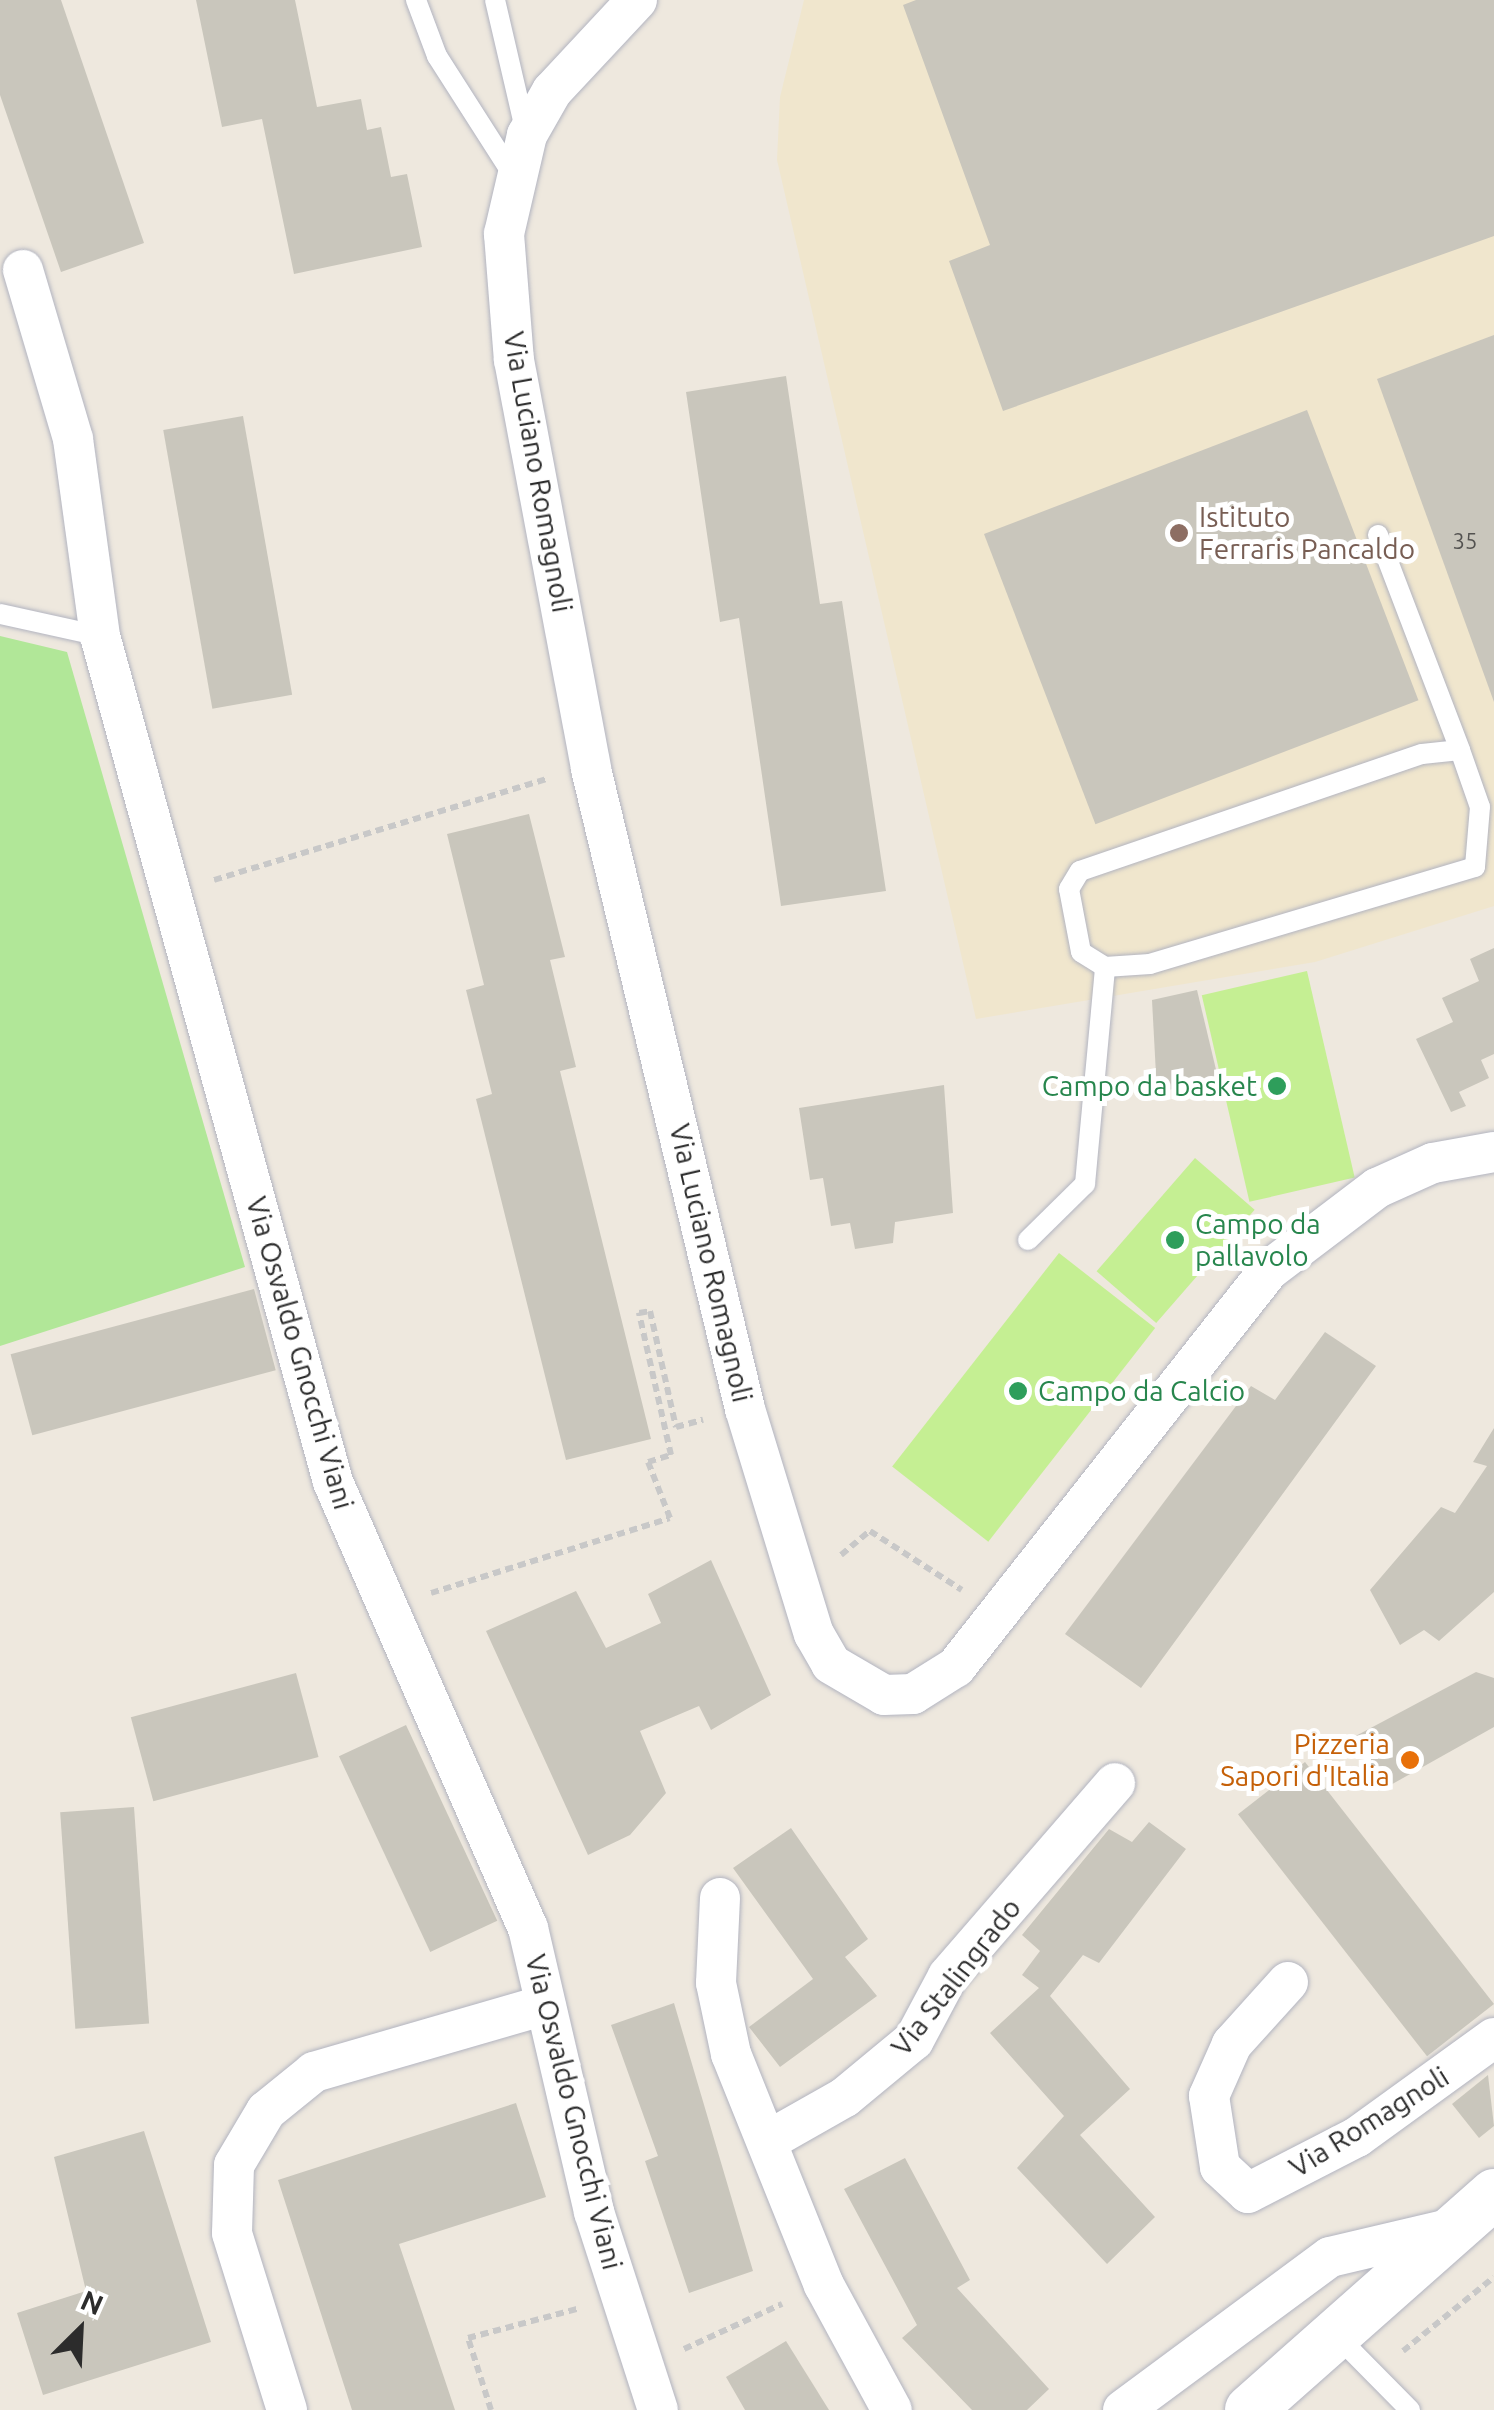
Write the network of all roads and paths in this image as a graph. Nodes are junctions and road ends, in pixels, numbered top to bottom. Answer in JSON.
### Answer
{"nodes":[{"id":1,"x":416,"y":0,"type":"edge"},
{"id":2,"x":495,"y":0,"type":"edge"},
{"id":3,"x":637,"y":0,"type":"edge"},
{"id":4,"x":526,"y":135,"type":"junction"},
{"id":5,"x":514,"y":175,"type":"junction"},
{"id":6,"x":23,"y":270,"type":"dead end"},
{"id":7,"x":1378,"y":536,"type":"dead end"},
{"id":8,"x":0,"y":614,"type":"edge"},
{"id":9,"x":100,"y":636,"type":"junction"},
{"id":10,"x":1460,"y":750,"type":"junction"},
{"id":11,"x":550,"y":778,"type":"dead end"},
{"id":12,"x":208,"y":882,"type":"dead end"},
{"id":13,"x":1106,"y":967,"type":"junction"},
{"id":14,"x":1494,"y":1152,"type":"edge"},
{"id":15,"x":1028,"y":1240,"type":"dead end"},
{"id":16,"x":745,"y":1409,"type":"junction"},
{"id":17,"x":843,"y":1567,"type":"dead end"},
{"id":18,"x":972,"y":1575,"type":"dead end"},
{"id":19,"x":459,"y":1581,"type":"dead end"},
{"id":20,"x":962,"y":1590,"type":"junction"},
{"id":21,"x":952,"y":1603,"type":"dead end"},
{"id":22,"x":1114,"y":1784,"type":"dead end"},
{"id":23,"x":720,"y":1898,"type":"dead end"},
{"id":24,"x":1288,"y":1982,"type":"dead end"},
{"id":25,"x":544,"y":2005,"type":"junction"},
{"id":26,"x":1494,"y":2038,"type":"edge"},
{"id":27,"x":771,"y":2139,"type":"junction"},
{"id":28,"x":1476,"y":2210,"type":"edge"},
{"id":29,"x":1494,"y":2277,"type":"edge"},
{"id":30,"x":778,"y":2306,"type":"dead end"},
{"id":31,"x":578,"y":2308,"type":"dead end"},
{"id":32,"x":735,"y":2326,"type":"dead end"},
{"id":33,"x":1337,"y":2336,"type":"junction"},
{"id":34,"x":1375,"y":2375,"type":"junction"},
{"id":35,"x":287,"y":2410,"type":"edge"},
{"id":36,"x":491,"y":2410,"type":"edge"},
{"id":37,"x":658,"y":2410,"type":"edge"},
{"id":38,"x":892,"y":2410,"type":"edge"},
{"id":39,"x":1122,"y":2410,"type":"edge"},
{"id":40,"x":1250,"y":2410,"type":"edge"},
{"id":41,"x":1410,"y":2410,"type":"edge"}],
"edges":[{"from":1,"to":5,"type":"lane"},
{"from":2,"to":4,"type":"lane"},
{"from":3,"to":4,"type":"street","name":"Via Luciano Romagnoli"},
{"from":4,"to":5,"type":"street","name":"Via Luciano Romagnoli"},
{"from":5,"to":16,"type":"street","name":"Via Luciano Romagnoli"},
{"from":6,"to":9,"type":"street","name":"Via Osvaldo Gnocchi Viani"},
{"from":7,"to":10,"type":"lane"},
{"from":8,"to":9,"type":"lane"},
{"from":9,"to":25,"type":"street","name":"Via Osvaldo Gnocchi Viani"},
{"from":10,"to":13,"type":"lane"},
{"from":10,"to":13,"type":"lane"},
{"from":11,"to":12,"type":"path"},
{"from":13,"to":15,"type":"lane"},
{"from":14,"to":16,"type":"street","name":"Via Luciano Romagnoli"},
{"from":16,"to":19,"type":"path"},
{"from":17,"to":20,"type":"path"},
{"from":18,"to":20,"type":"path"},
{"from":20,"to":21,"type":"path"},
{"from":22,"to":27,"type":"street","name":"Via Stalingrado"},
{"from":23,"to":27,"type":"street"},
{"from":24,"to":26,"type":"street","name":"Via Romagnoli"},
{"from":25,"to":35,"type":"street"},
{"from":25,"to":37,"type":"street","name":"Via Osvaldo Gnocchi Viani"},
{"from":27,"to":38,"type":"street"},
{"from":28,"to":33,"type":"street"},
{"from":28,"to":39,"type":"street"},
{"from":29,"to":34,"type":"path"},
{"from":30,"to":32,"type":"path"},
{"from":31,"to":36,"type":"path"},
{"from":33,"to":34,"type":"lane"},
{"from":33,"to":40,"type":"street"},
{"from":34,"to":41,"type":"lane"}]}
